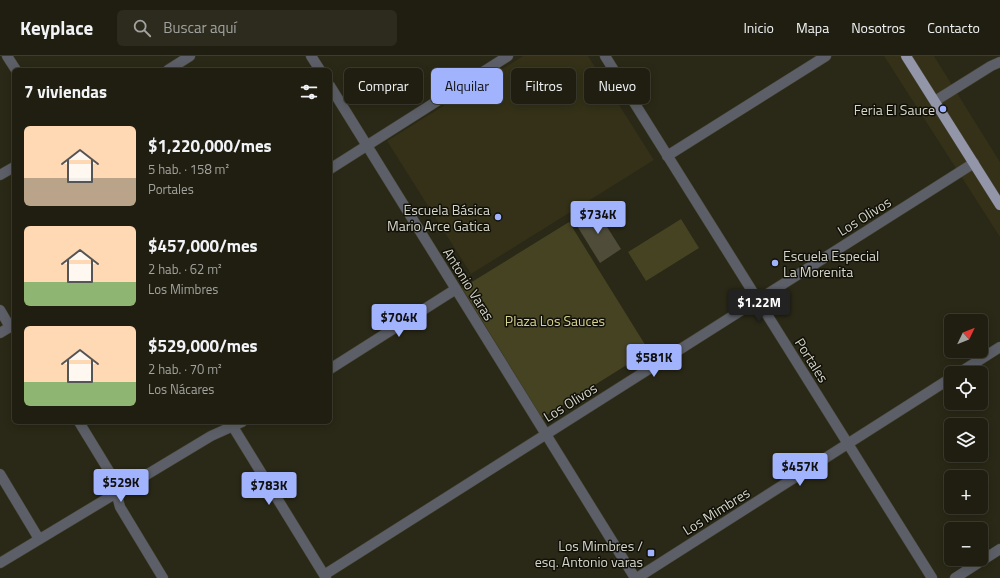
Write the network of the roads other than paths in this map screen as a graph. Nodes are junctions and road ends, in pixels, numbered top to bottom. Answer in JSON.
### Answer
{"nodes":[{"id":1,"x":7,"y":56,"type":"edge"},
{"id":2,"x":190,"y":56,"type":"edge"},
{"id":3,"x":312,"y":56,"type":"edge"},
{"id":4,"x":508,"y":56,"type":"edge"},
{"id":5,"x":605,"y":56,"type":"edge"},
{"id":6,"x":826,"y":56,"type":"edge"},
{"id":7,"x":906,"y":56,"type":"edge"},
{"id":8,"x":1000,"y":62,"type":"edge"},
{"id":9,"x":15,"y":68,"type":"edge"},
{"id":10,"x":171,"y":68,"type":"edge"},
{"id":11,"x":319,"y":68,"type":"edge"},
{"id":12,"x":332,"y":89,"type":"edge"},
{"id":13,"x":935,"y":101,"type":"junction"},
{"id":14,"x":367,"y":146,"type":"junction"},
{"id":15,"x":667,"y":156,"type":"junction"},
{"id":16,"x":974,"y":163,"type":"junction"},
{"id":17,"x":12,"y":168,"type":"edge"},
{"id":18,"x":332,"y":169,"type":"edge"},
{"id":19,"x":0,"y":175,"type":"edge"},
{"id":20,"x":1000,"y":205,"type":"edge"},
{"id":21,"x":456,"y":289,"type":"junction"},
{"id":22,"x":758,"y":300,"type":"junction"},
{"id":23,"x":0,"y":310,"type":"edge"},
{"id":24,"x":12,"y":328,"type":"edge"},
{"id":25,"x":0,"y":333,"type":"edge"},
{"id":26,"x":1000,"y":347,"type":"edge"},
{"id":27,"x":970,"y":366,"type":"edge"},
{"id":28,"x":332,"y":368,"type":"edge"},
{"id":29,"x":944,"y":382,"type":"edge"},
{"id":30,"x":80,"y":424,"type":"edge"},
{"id":31,"x":233,"y":424,"type":"edge"},
{"id":32,"x":236,"y":424,"type":"edge"},
{"id":33,"x":546,"y":434,"type":"junction"},
{"id":34,"x":848,"y":444,"type":"junction"},
{"id":35,"x":0,"y":474,"type":"edge"},
{"id":36,"x":116,"y":493,"type":"junction"},
{"id":37,"x":39,"y":539,"type":"junction"},
{"id":38,"x":1000,"y":549,"type":"edge"},
{"id":39,"x":0,"y":563,"type":"edge"},
{"id":40,"x":325,"y":576,"type":"edge"},
{"id":41,"x":163,"y":578,"type":"edge"},
{"id":42,"x":636,"y":578,"type":"edge"},
{"id":43,"x":932,"y":578,"type":"edge"},
{"id":44,"x":955,"y":578,"type":"edge"}],
"edges":[{"from":1,"to":9,"type":"street"},
{"from":2,"to":10,"type":"street"},
{"from":3,"to":11,"type":"street"},
{"from":4,"to":14,"type":"street"},
{"from":5,"to":15,"type":"street","name":"Portales"},
{"from":6,"to":15,"type":"street"},
{"from":7,"to":13,"type":"main road"},
{"from":8,"to":13,"type":"street"},
{"from":12,"to":14,"type":"street","name":"Antonio Varas"},
{"from":13,"to":16,"type":"main road"},
{"from":14,"to":18,"type":"street"},
{"from":14,"to":21,"type":"street","name":"Antonio Varas"},
{"from":15,"to":22,"type":"street","name":"Portales"},
{"from":16,"to":20,"type":"main road"},
{"from":16,"to":22,"type":"street","name":"Los Olivos"},
{"from":17,"to":19,"type":"street"},
{"from":21,"to":28,"type":"street"},
{"from":21,"to":33,"type":"street","name":"Antonio Varas"},
{"from":22,"to":33,"type":"street","name":"Los Olivos"},
{"from":22,"to":34,"type":"street","name":"Portales"},
{"from":23,"to":24,"type":"street"},
{"from":24,"to":25,"type":"street"},
{"from":26,"to":27,"type":"street"},
{"from":29,"to":34,"type":"street","name":"Los Mimbres"},
{"from":30,"to":36,"type":"street"},
{"from":31,"to":36,"type":"street"},
{"from":32,"to":40,"type":"street"},
{"from":33,"to":40,"type":"street","name":"Los Olivos"},
{"from":33,"to":42,"type":"street","name":"Antonio Varas"},
{"from":34,"to":42,"type":"street","name":"Los Mimbres"},
{"from":34,"to":43,"type":"street","name":"Portales"},
{"from":35,"to":37,"type":"street"},
{"from":36,"to":37,"type":"street"},
{"from":36,"to":41,"type":"street"},
{"from":37,"to":39,"type":"street"},
{"from":38,"to":44,"type":"street"}]}
